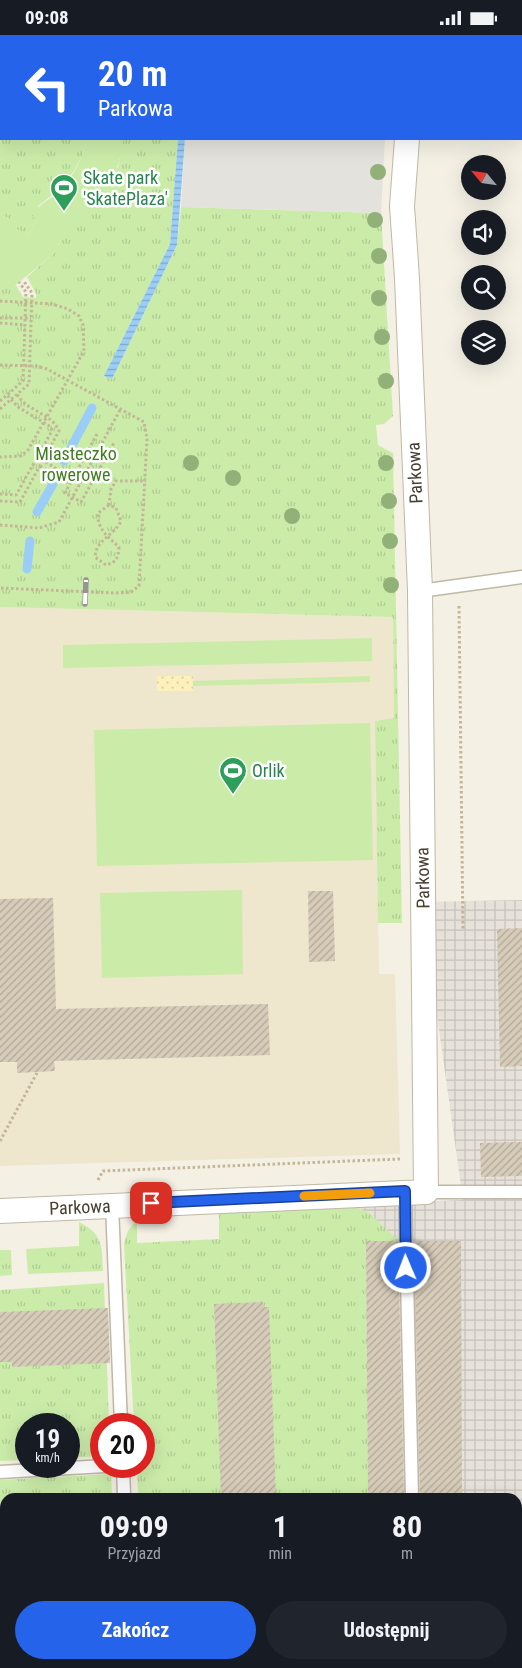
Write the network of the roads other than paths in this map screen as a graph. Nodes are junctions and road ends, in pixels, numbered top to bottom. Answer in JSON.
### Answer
{"nodes":[{"id":1,"x":408,"y":140,"type":"edge"},
{"id":2,"x":522,"y":577,"type":"edge"},
{"id":3,"x":420,"y":591,"type":"junction"},
{"id":4,"x":415,"y":1191,"type":"junction"},
{"id":5,"x":522,"y":1192,"type":"edge"},
{"id":6,"x":112,"y":1205,"type":"junction"},
{"id":7,"x":0,"y":1211,"type":"edge"},
{"id":8,"x":121,"y":1413,"type":"edge"},
{"id":9,"x":90,"y":1467,"type":"edge"},
{"id":10,"x":0,"y":1472,"type":"edge"},
{"id":11,"x":123,"y":1478,"type":"edge"},
{"id":12,"x":124,"y":1493,"type":"edge"},
{"id":13,"x":412,"y":1493,"type":"edge"}],
"edges":[{"from":1,"to":3,"type":"street","name":"Parkowa"},
{"from":2,"to":3,"type":"lane"},
{"from":3,"to":4,"type":"street","name":"Parkowa"},
{"from":4,"to":5,"type":"lane"},
{"from":4,"to":6,"type":"street","name":"Parkowa"},
{"from":4,"to":13,"type":"lane"},
{"from":6,"to":7,"type":"street","name":"Parkowa"},
{"from":6,"to":8,"type":"lane"},
{"from":9,"to":10,"type":"lane"},
{"from":11,"to":12,"type":"lane"}]}
